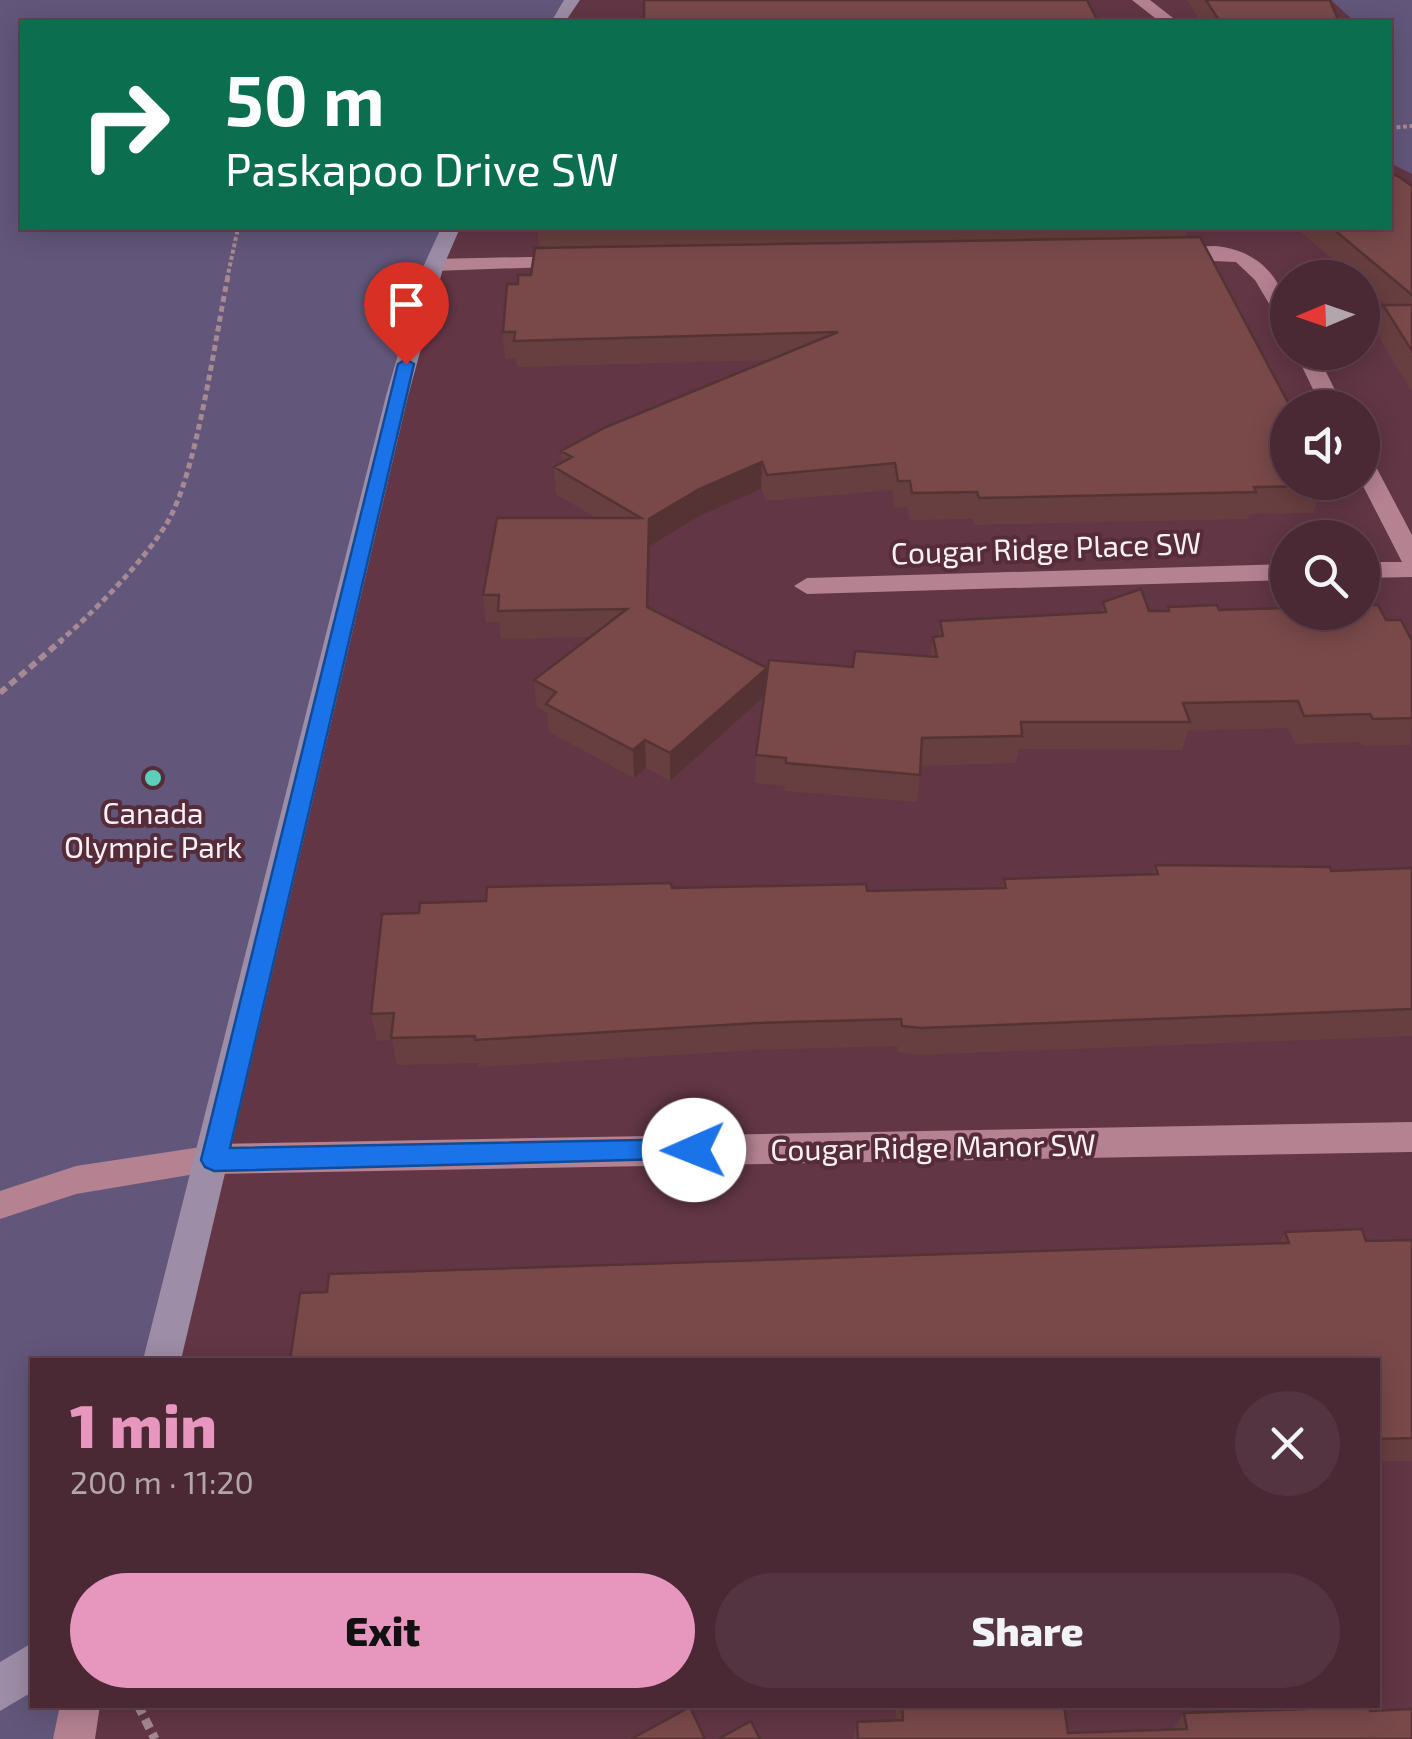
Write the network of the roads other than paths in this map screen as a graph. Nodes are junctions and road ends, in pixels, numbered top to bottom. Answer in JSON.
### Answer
{"nodes":[{"id":1,"x":1140,"y":0,"type":"edge"},
{"id":2,"x":1162,"y":20,"type":"edge"},
{"id":3,"x":449,"y":230,"type":"edge"},
{"id":4,"x":1153,"y":253,"type":"edge"},
{"id":5,"x":594,"y":262,"type":"edge"},
{"id":6,"x":434,"y":265,"type":"junction"},
{"id":7,"x":1270,"y":287,"type":"edge"},
{"id":8,"x":1380,"y":498,"type":"edge"},
{"id":9,"x":1412,"y":558,"type":"edge"},
{"id":10,"x":1412,"y":569,"type":"edge"},
{"id":11,"x":1380,"y":570,"type":"edge"},
{"id":12,"x":1270,"y":573,"type":"edge"},
{"id":13,"x":807,"y":586,"type":"dead end"},
{"id":14,"x":1412,"y":1137,"type":"edge"},
{"id":15,"x":214,"y":1160,"type":"junction"},
{"id":16,"x":0,"y":1205,"type":"edge"},
{"id":17,"x":163,"y":1358,"type":"edge"},
{"id":18,"x":30,"y":1666,"type":"edge"},
{"id":19,"x":0,"y":1688,"type":"edge"},
{"id":20,"x":79,"y":1708,"type":"edge"},
{"id":21,"x":74,"y":1739,"type":"edge"}],
"edges":[{"from":1,"to":2,"type":"street"},
{"from":3,"to":6,"type":"street"},
{"from":4,"to":7,"type":"street"},
{"from":5,"to":6,"type":"street"},
{"from":6,"to":15,"type":"street"},
{"from":8,"to":9,"type":"street"},
{"from":10,"to":11,"type":"street"},
{"from":12,"to":13,"type":"street","name":"Cougar Ridge Place SW"},
{"from":14,"to":15,"type":"street","name":"Cougar Ridge Manor SW"},
{"from":15,"to":16,"type":"lane"},
{"from":15,"to":17,"type":"street"},
{"from":18,"to":19,"type":"street"},
{"from":20,"to":21,"type":"lane"}]}
